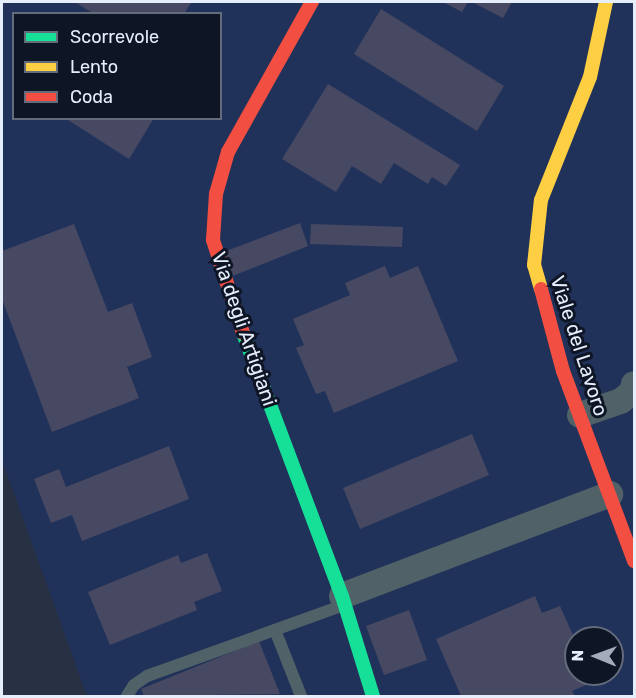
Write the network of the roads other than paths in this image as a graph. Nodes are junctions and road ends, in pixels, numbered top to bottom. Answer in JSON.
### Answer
{"nodes":[{"id":1,"x":312,"y":2,"type":"edge"},
{"id":2,"x":606,"y":2,"type":"edge"},
{"id":3,"x":634,"y":384,"type":"edge"},
{"id":4,"x":580,"y":415,"type":"junction"},
{"id":5,"x":609,"y":494,"type":"junction"},
{"id":6,"x":632,"y":549,"type":"edge"},
{"id":7,"x":344,"y":600,"type":"junction"},
{"id":8,"x":275,"y":630,"type":"junction"},
{"id":9,"x":127,"y":696,"type":"edge"},
{"id":10,"x":301,"y":696,"type":"edge"},
{"id":11,"x":373,"y":696,"type":"edge"}],
"edges":[{"from":1,"to":7,"type":"street","name":"Via degli Artigiani"},
{"from":2,"to":4,"type":"street","name":"Viale del Lavoro"},
{"from":3,"to":4,"type":"street"},
{"from":4,"to":5,"type":"street","name":"Viale del Lavoro"},
{"from":5,"to":6,"type":"street","name":"Viale del Lavoro"},
{"from":5,"to":7,"type":"street"},
{"from":7,"to":8,"type":"lane"},
{"from":7,"to":11,"type":"street","name":"Via degli Artigiani"},
{"from":8,"to":9,"type":"lane"},
{"from":8,"to":10,"type":"lane"}]}
